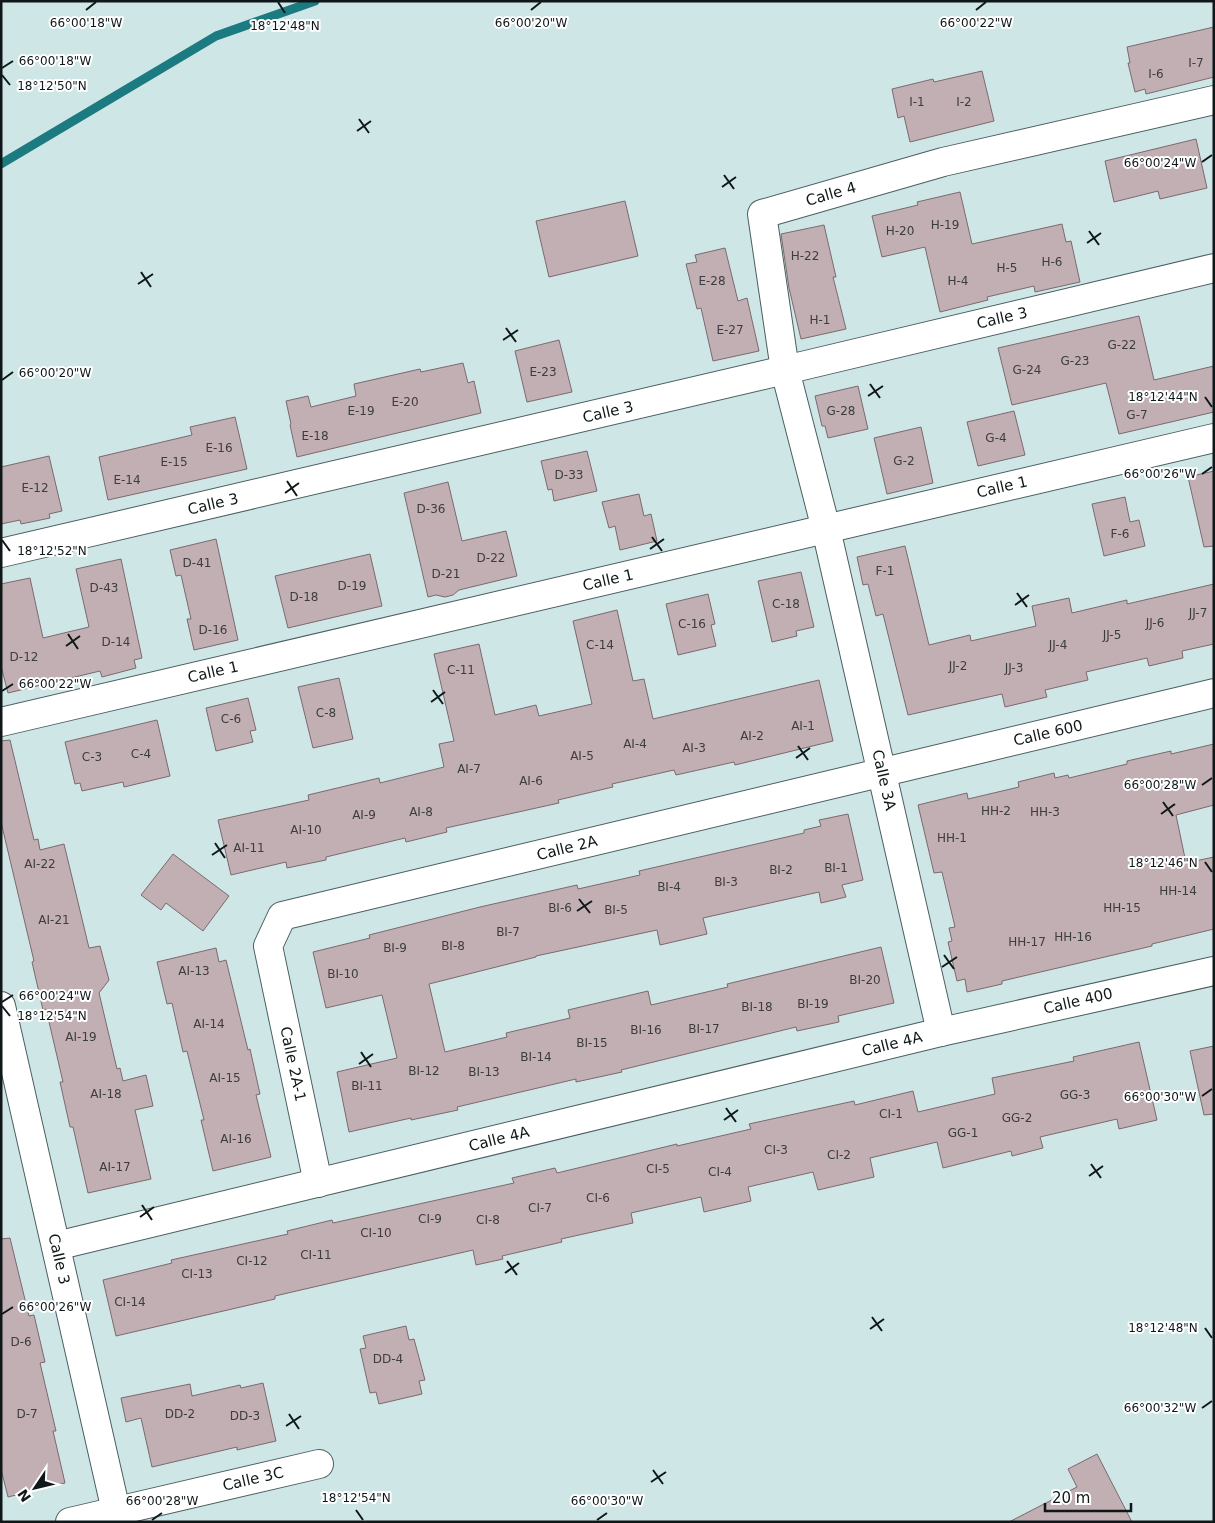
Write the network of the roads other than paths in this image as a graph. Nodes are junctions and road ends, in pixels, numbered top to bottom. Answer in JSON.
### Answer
{"nodes":[{"id":1,"x":1214,"y":100,"type":"edge"},
{"id":2,"x":1214,"y":268,"type":"edge"},
{"id":3,"x":784,"y":370,"type":"junction"},
{"id":4,"x":1214,"y":438,"type":"edge"},
{"id":5,"x":826,"y":529,"type":"junction"},
{"id":6,"x":1,"y":554,"type":"edge"},
{"id":7,"x":1214,"y":693,"type":"edge"},
{"id":8,"x":1,"y":722,"type":"edge"},
{"id":9,"x":882,"y":772,"type":"junction"},
{"id":10,"x":268,"y":946,"type":"joint"},
{"id":11,"x":1214,"y":971,"type":"edge"},
{"id":12,"x":1,"y":1006,"type":"edge"},
{"id":13,"x":941,"y":1032,"type":"junction"},
{"id":14,"x":318,"y":1183,"type":"junction"},
{"id":15,"x":56,"y":1246,"type":"junction"},
{"id":16,"x":319,"y":1464,"type":"dead end"},
{"id":17,"x":116,"y":1511,"type":"junction"},
{"id":18,"x":70,"y":1522,"type":"edge"}],
"edges":[{"from":1,"to":3,"type":"street","name":"Calle 4"},
{"from":2,"to":3,"type":"street","name":"Calle 3"},
{"from":3,"to":5,"type":"street","name":"Calle 4"},
{"from":3,"to":6,"type":"street","name":"Calle 3"},
{"from":4,"to":5,"type":"street","name":"Calle 1"},
{"from":5,"to":8,"type":"street","name":"Calle 1"},
{"from":5,"to":9,"type":"street","name":"Calle 3A"},
{"from":7,"to":9,"type":"street","name":"Calle 600"},
{"from":9,"to":10,"type":"street","name":"Calle 2A"},
{"from":9,"to":13,"type":"street","name":"Calle 3A"},
{"from":10,"to":14,"type":"street","name":"Calle 2A-1"},
{"from":11,"to":13,"type":"street","name":"Calle 400"},
{"from":12,"to":15,"type":"street","name":"Calle 3"},
{"from":13,"to":14,"type":"street","name":"Calle 4A"},
{"from":14,"to":15,"type":"street","name":"Calle 4A"},
{"from":15,"to":17,"type":"street","name":"Calle 3"},
{"from":16,"to":17,"type":"street","name":"Calle 3C"},
{"from":17,"to":18,"type":"street","name":"Calle 3C"}]}
